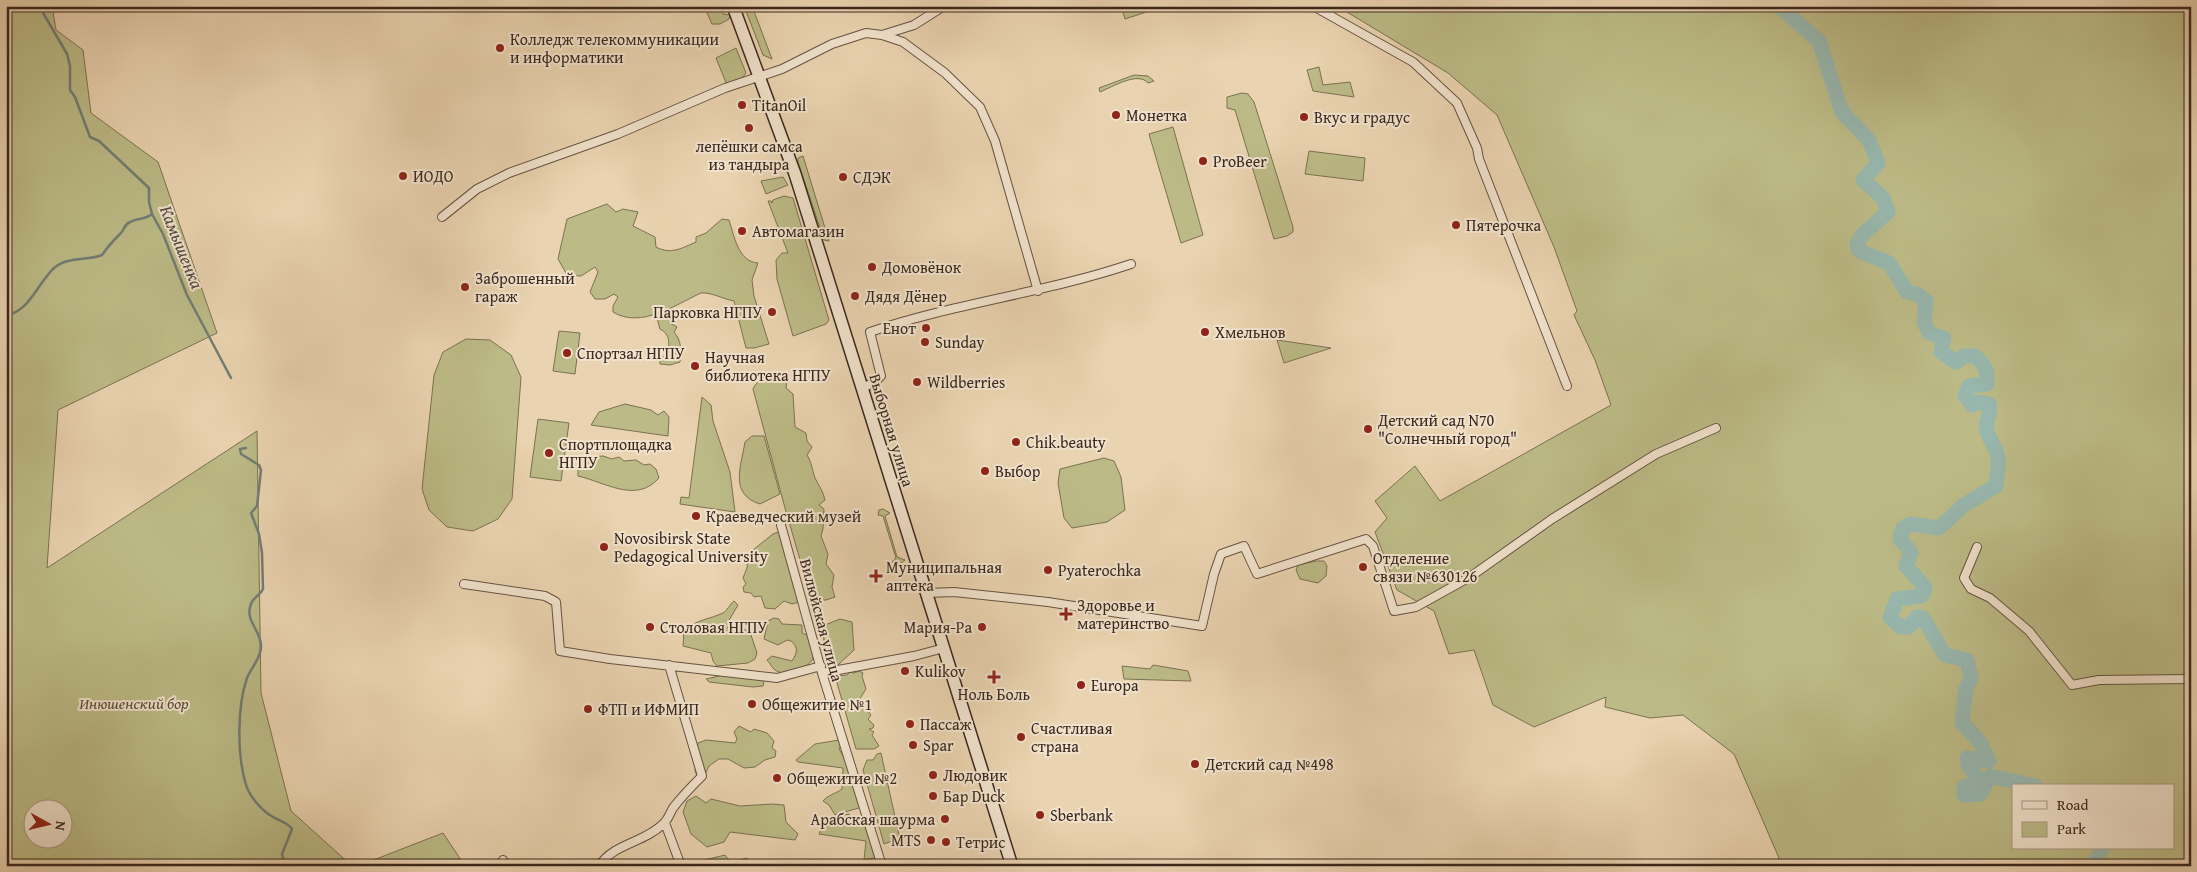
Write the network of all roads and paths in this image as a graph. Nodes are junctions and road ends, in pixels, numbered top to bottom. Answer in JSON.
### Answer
{"nodes":[{"id":1,"x":733,"y":6,"type":"edge"},
{"id":2,"x":944,"y":6,"type":"edge"},
{"id":3,"x":1313,"y":6,"type":"edge"},
{"id":4,"x":882,"y":35,"type":"junction"},
{"id":5,"x":760,"y":77,"type":"junction"},
{"id":6,"x":442,"y":217,"type":"dead end"},
{"id":7,"x":1130,"y":264,"type":"dead end"},
{"id":8,"x":1038,"y":291,"type":"junction"},
{"id":9,"x":1567,"y":386,"type":"dead end"},
{"id":10,"x":863,"y":388,"type":"junction"},
{"id":11,"x":1716,"y":428,"type":"dead end"},
{"id":12,"x":781,"y":525,"type":"dead end"},
{"id":13,"x":1976,"y":547,"type":"dead end"},
{"id":14,"x":464,"y":584,"type":"dead end"},
{"id":15,"x":926,"y":593,"type":"junction"},
{"id":16,"x":944,"y":648,"type":"junction"},
{"id":17,"x":669,"y":665,"type":"junction"},
{"id":18,"x":821,"y":669,"type":"junction"},
{"id":19,"x":2191,"y":679,"type":"edge"},
{"id":20,"x":665,"y":823,"type":"junction"},
{"id":21,"x":599,"y":866,"type":"edge"},
{"id":22,"x":681,"y":866,"type":"edge"},
{"id":23,"x":882,"y":866,"type":"edge"},
{"id":24,"x":1012,"y":866,"type":"edge"}],
"edges":[{"from":1,"to":5,"type":"main road","name":"Выборная улица"},
{"from":2,"to":4,"type":"street"},
{"from":3,"to":9,"type":"street"},
{"from":4,"to":5,"type":"street"},
{"from":4,"to":8,"type":"street"},
{"from":5,"to":6,"type":"street"},
{"from":5,"to":10,"type":"main road","name":"Выборная улица"},
{"from":7,"to":8,"type":"street"},
{"from":8,"to":10,"type":"street"},
{"from":10,"to":15,"type":"main road","name":"Выборная улица"},
{"from":11,"to":15,"type":"street"},
{"from":12,"to":18,"type":"street","name":"Вилюйская улица"},
{"from":13,"to":19,"type":"street"},
{"from":14,"to":17,"type":"street"},
{"from":15,"to":16,"type":"main road","name":"Выборная улица"},
{"from":16,"to":18,"type":"street"},
{"from":16,"to":24,"type":"main road","name":"Выборная улица"},
{"from":17,"to":18,"type":"street"},
{"from":17,"to":20,"type":"street"},
{"from":18,"to":23,"type":"street","name":"Вилюйская улица"},
{"from":20,"to":21,"type":"street"},
{"from":20,"to":22,"type":"street"}]}
